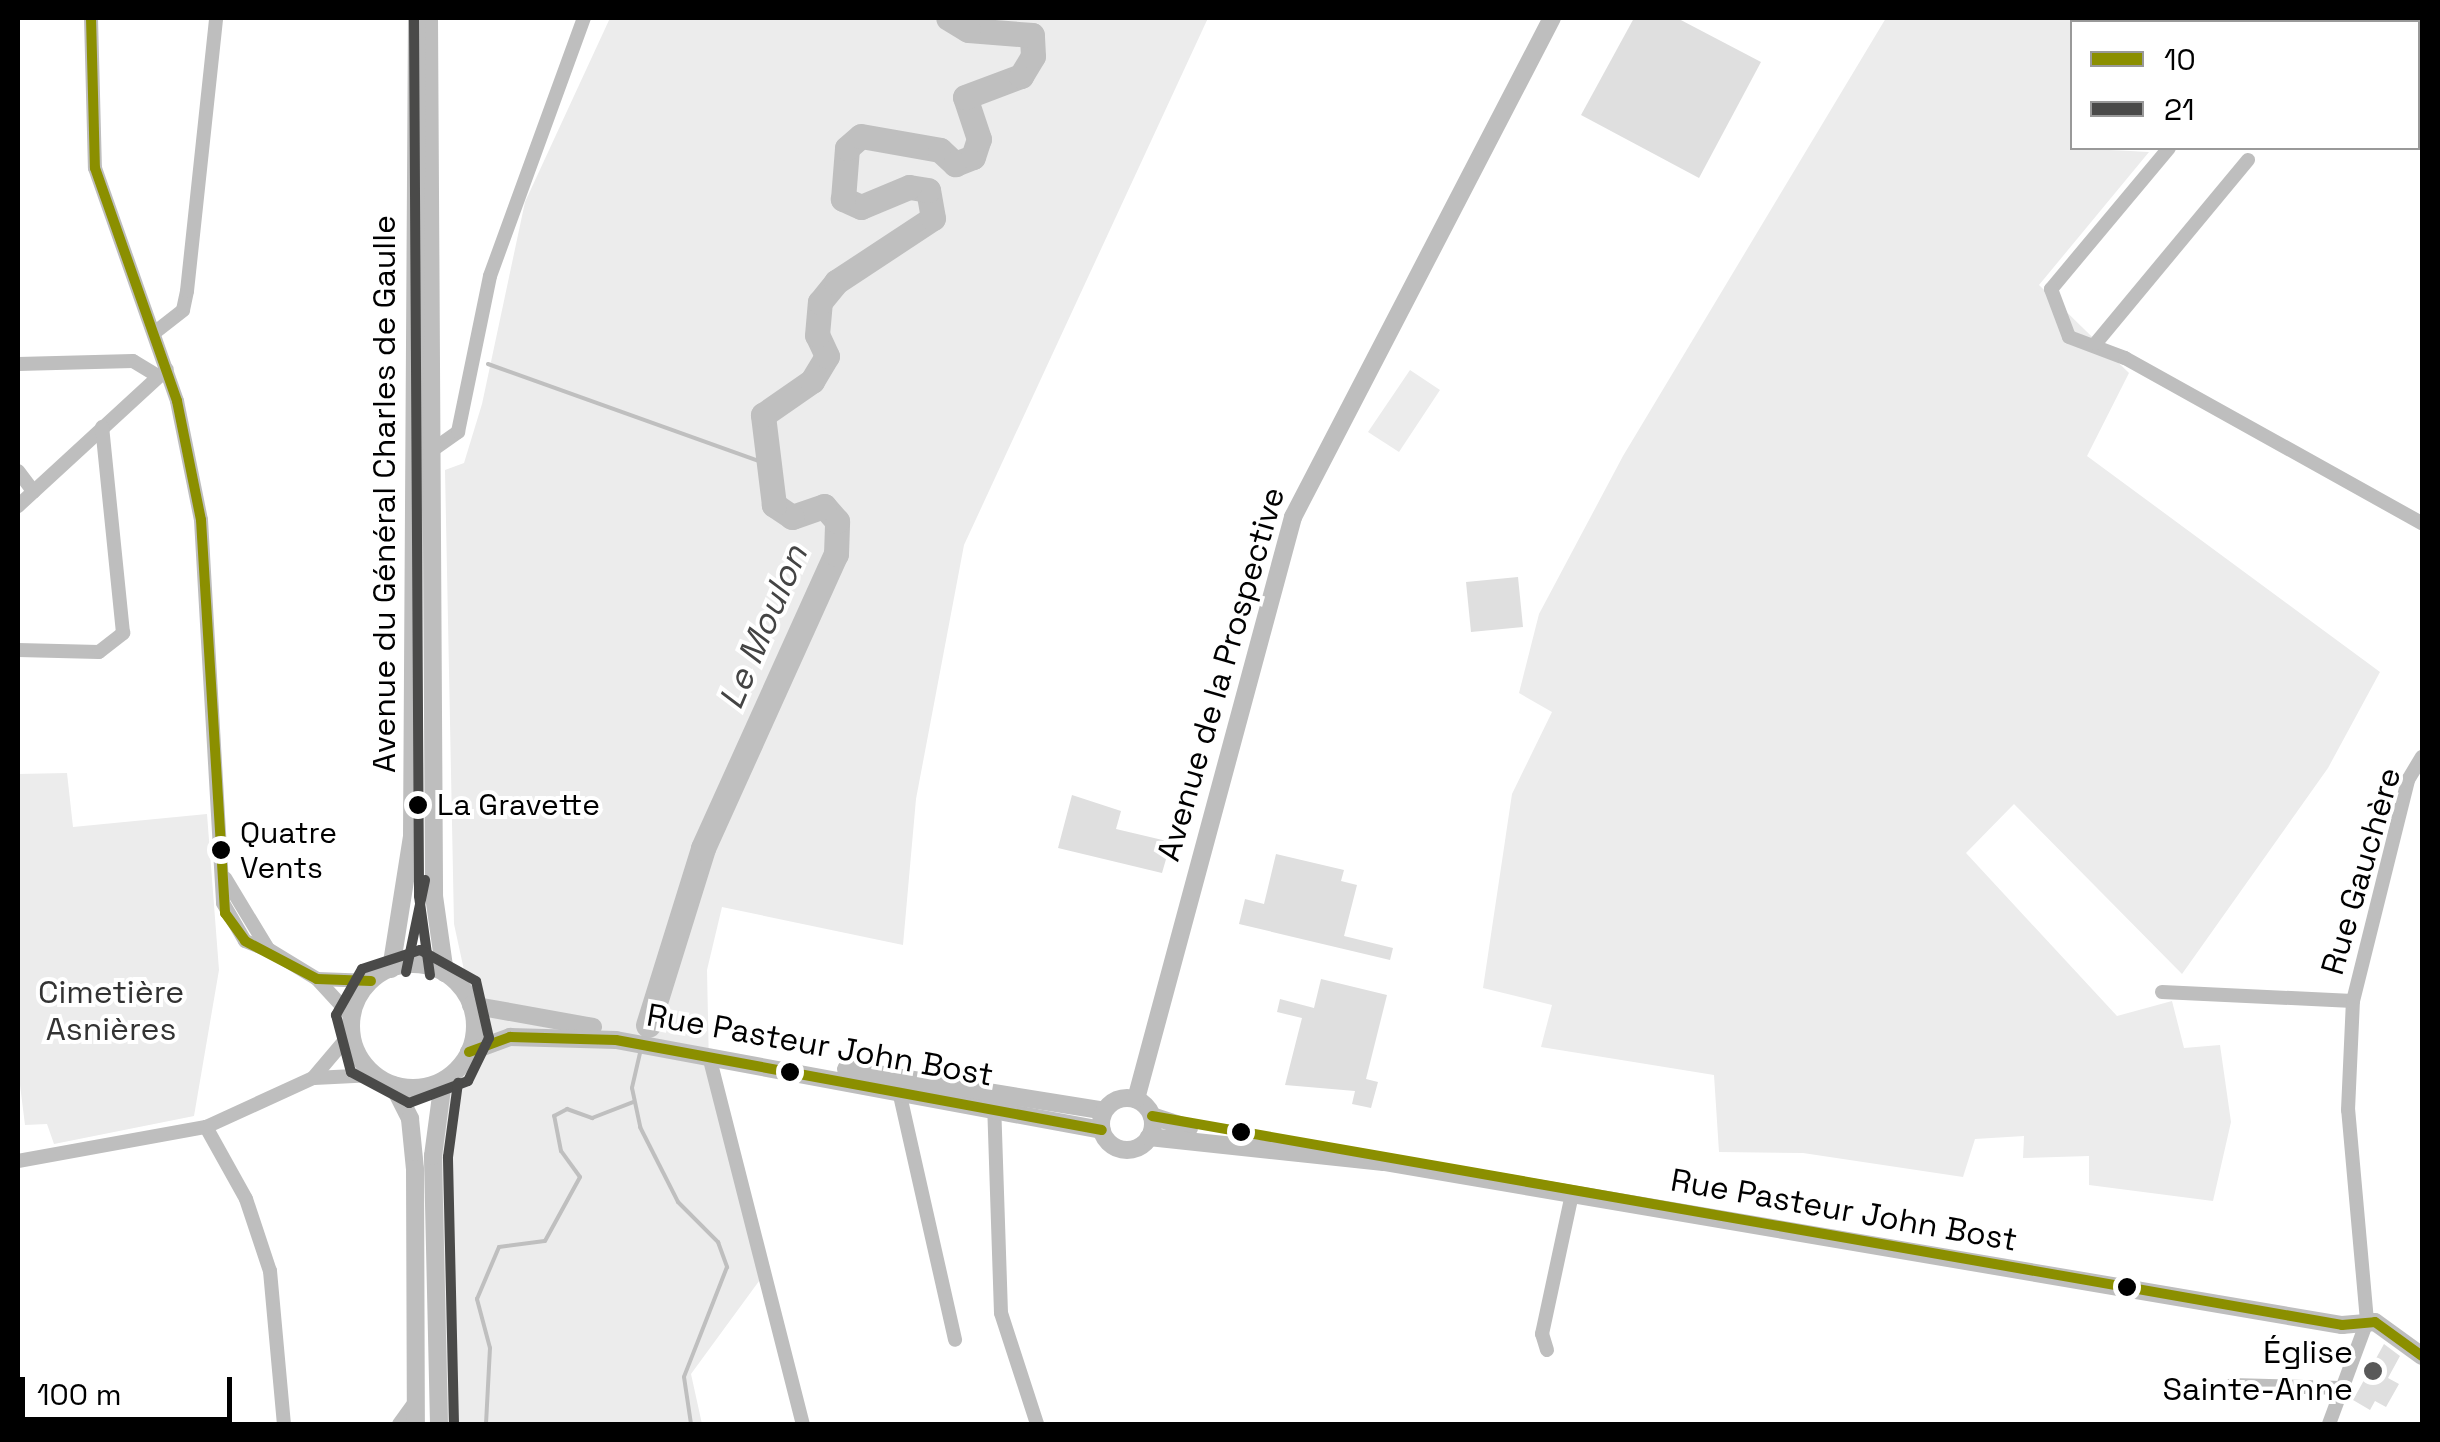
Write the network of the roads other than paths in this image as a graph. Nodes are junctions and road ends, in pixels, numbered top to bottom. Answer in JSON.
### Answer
{"nodes":[{"id":1,"x":90,"y":18,"type":"edge"},
{"id":2,"x":216,"y":18,"type":"edge"},
{"id":3,"x":417,"y":18,"type":"edge"},
{"id":4,"x":429,"y":18,"type":"edge"},
{"id":5,"x":584,"y":18,"type":"edge"},
{"id":6,"x":1552,"y":18,"type":"edge"},
{"id":7,"x":2167,"y":150,"type":"edge"},
{"id":8,"x":2248,"y":160,"type":"dead end"},
{"id":9,"x":154,"y":333,"type":"junction"},
{"id":10,"x":2096,"y":344,"type":"junction"},
{"id":11,"x":18,"y":364,"type":"edge"},
{"id":12,"x":161,"y":372,"type":"junction"},
{"id":13,"x":102,"y":426,"type":"junction"},
{"id":14,"x":422,"y":456,"type":"junction"},
{"id":15,"x":18,"y":471,"type":"edge"},
{"id":16,"x":34,"y":492,"type":"junction"},
{"id":17,"x":18,"y":506,"type":"edge"},
{"id":18,"x":2422,"y":523,"type":"edge"},
{"id":19,"x":18,"y":650,"type":"edge"},
{"id":20,"x":2422,"y":756,"type":"edge"},
{"id":21,"x":224,"y":877,"type":"junction"},
{"id":22,"x":269,"y":950,"type":"junction"},
{"id":23,"x":391,"y":968,"type":"junction"},
{"id":24,"x":445,"y":973,"type":"junction"},
{"id":25,"x":317,"y":979,"type":"junction"},
{"id":26,"x":371,"y":981,"type":"junction"},
{"id":27,"x":2162,"y":992,"type":"dead end"},
{"id":28,"x":2352,"y":1001,"type":"junction"},
{"id":29,"x":471,"y":1004,"type":"junction"},
{"id":30,"x":351,"y":1025,"type":"junction"},
{"id":31,"x":616,"y":1036,"type":"junction"},
{"id":32,"x":663,"y":1043,"type":"junction"},
{"id":33,"x":470,"y":1052,"type":"junction"},
{"id":34,"x":709,"y":1056,"type":"junction"},
{"id":35,"x":374,"y":1075,"type":"junction"},
{"id":36,"x":313,"y":1078,"type":"junction"},
{"id":37,"x":443,"y":1080,"type":"junction"},
{"id":38,"x":393,"y":1085,"type":"junction"},
{"id":39,"x":899,"y":1091,"type":"junction"},
{"id":40,"x":1136,"y":1099,"type":"junction"},
{"id":41,"x":995,"y":1100,"type":"junction"},
{"id":42,"x":1152,"y":1116,"type":"junction"},
{"id":43,"x":1103,"y":1121,"type":"junction"},
{"id":44,"x":206,"y":1127,"type":"junction"},
{"id":45,"x":1149,"y":1137,"type":"junction"},
{"id":46,"x":1312,"y":1151,"type":"junction"},
{"id":47,"x":18,"y":1161,"type":"edge"},
{"id":48,"x":1572,"y":1194,"type":"junction"},
{"id":49,"x":2367,"y":1321,"type":"junction"},
{"id":50,"x":955,"y":1340,"type":"dead end"},
{"id":51,"x":1546,"y":1350,"type":"dead end"},
{"id":52,"x":2422,"y":1356,"type":"edge"},
{"id":53,"x":2232,"y":1386,"type":"dead end"},
{"id":54,"x":2340,"y":1388,"type":"junction"},
{"id":55,"x":416,"y":1401,"type":"junction"},
{"id":56,"x":284,"y":1424,"type":"edge"},
{"id":57,"x":400,"y":1424,"type":"edge"},
{"id":58,"x":416,"y":1424,"type":"edge"},
{"id":59,"x":438,"y":1424,"type":"edge"},
{"id":60,"x":803,"y":1424,"type":"edge"},
{"id":61,"x":1037,"y":1424,"type":"edge"},
{"id":62,"x":2329,"y":1424,"type":"edge"}],
"edges":[{"from":1,"to":9,"type":"street"},
{"from":2,"to":9,"type":"street"},
{"from":3,"to":14,"type":"main road","name":"Avenue du Général Charles de Gaulle"},
{"from":4,"to":14,"type":"main road","name":"Avenue du Général Charles de Gaulle"},
{"from":5,"to":14,"type":"street"},
{"from":6,"to":40,"type":"main road","name":"Avenue de la Prospective"},
{"from":7,"to":10,"type":"street"},
{"from":8,"to":10,"type":"street"},
{"from":9,"to":12,"type":"street"},
{"from":10,"to":18,"type":"street"},
{"from":11,"to":12,"type":"street"},
{"from":12,"to":13,"type":"street"},
{"from":12,"to":21,"type":"street"},
{"from":13,"to":16,"type":"street"},
{"from":13,"to":19,"type":"street"},
{"from":14,"to":23,"type":"main road","name":"Avenue du Général Charles de Gaulle"},
{"from":14,"to":24,"type":"main road","name":"Avenue du Général Charles de Gaulle"},
{"from":15,"to":16,"type":"street"},
{"from":16,"to":17,"type":"street"},
{"from":20,"to":28,"type":"street","name":"Rue Gauchère"},
{"from":21,"to":22,"type":"street"},
{"from":21,"to":22,"type":"street"},
{"from":22,"to":25,"type":"street"},
{"from":23,"to":24,"type":"main road"},
{"from":23,"to":26,"type":"main road"},
{"from":24,"to":29,"type":"main road","name":"Avenue du Général Charles de Gaulle"},
{"from":25,"to":26,"type":"street"},
{"from":25,"to":30,"type":"street"},
{"from":26,"to":30,"type":"main road"},
{"from":27,"to":28,"type":"street","name":"Rue Gauchère"},
{"from":28,"to":49,"type":"street","name":"Rue Gauchère"},
{"from":29,"to":31,"type":"main road","name":"Rue Pasteur John Bost"},
{"from":29,"to":33,"type":"main road"},
{"from":30,"to":35,"type":"main road"},
{"from":30,"to":36,"type":"street"},
{"from":31,"to":32,"type":"main road","name":"Rue Pasteur John Bost"},
{"from":31,"to":33,"type":"main road","name":"Rue Pasteur John Bost"},
{"from":32,"to":34,"type":"main road","name":"Rue Pasteur John Bost"},
{"from":32,"to":41,"type":"main road","name":"Rue Pasteur John Bost"},
{"from":33,"to":37,"type":"main road"},
{"from":34,"to":39,"type":"main road","name":"Rue Pasteur John Bost"},
{"from":34,"to":60,"type":"street"},
{"from":35,"to":36,"type":"street"},
{"from":35,"to":38,"type":"main road"},
{"from":36,"to":44,"type":"street"},
{"from":37,"to":38,"type":"main road"},
{"from":37,"to":59,"type":"main road"},
{"from":38,"to":55,"type":"main road"},
{"from":39,"to":41,"type":"main road","name":"Rue Pasteur John Bost"},
{"from":39,"to":50,"type":"street"},
{"from":40,"to":42,"type":"main road"},
{"from":40,"to":43,"type":"main road"},
{"from":41,"to":43,"type":"main road","name":"Rue Pasteur John Bost"},
{"from":41,"to":61,"type":"street"},
{"from":42,"to":45,"type":"main road"},
{"from":42,"to":46,"type":"main road","name":"Rue Pasteur John Bost"},
{"from":43,"to":45,"type":"main road","name":"Rue Pasteur John Bost"},
{"from":44,"to":47,"type":"street"},
{"from":44,"to":56,"type":"street"},
{"from":45,"to":46,"type":"main road","name":"Rue Pasteur John Bost"},
{"from":46,"to":48,"type":"main road","name":"Rue Pasteur John Bost"},
{"from":48,"to":49,"type":"main road","name":"Rue Pasteur John Bost"},
{"from":48,"to":51,"type":"street"},
{"from":49,"to":52,"type":"main road"},
{"from":49,"to":54,"type":"street"},
{"from":53,"to":54,"type":"street"},
{"from":54,"to":62,"type":"street"},
{"from":55,"to":57,"type":"street"},
{"from":55,"to":58,"type":"main road"}]}
